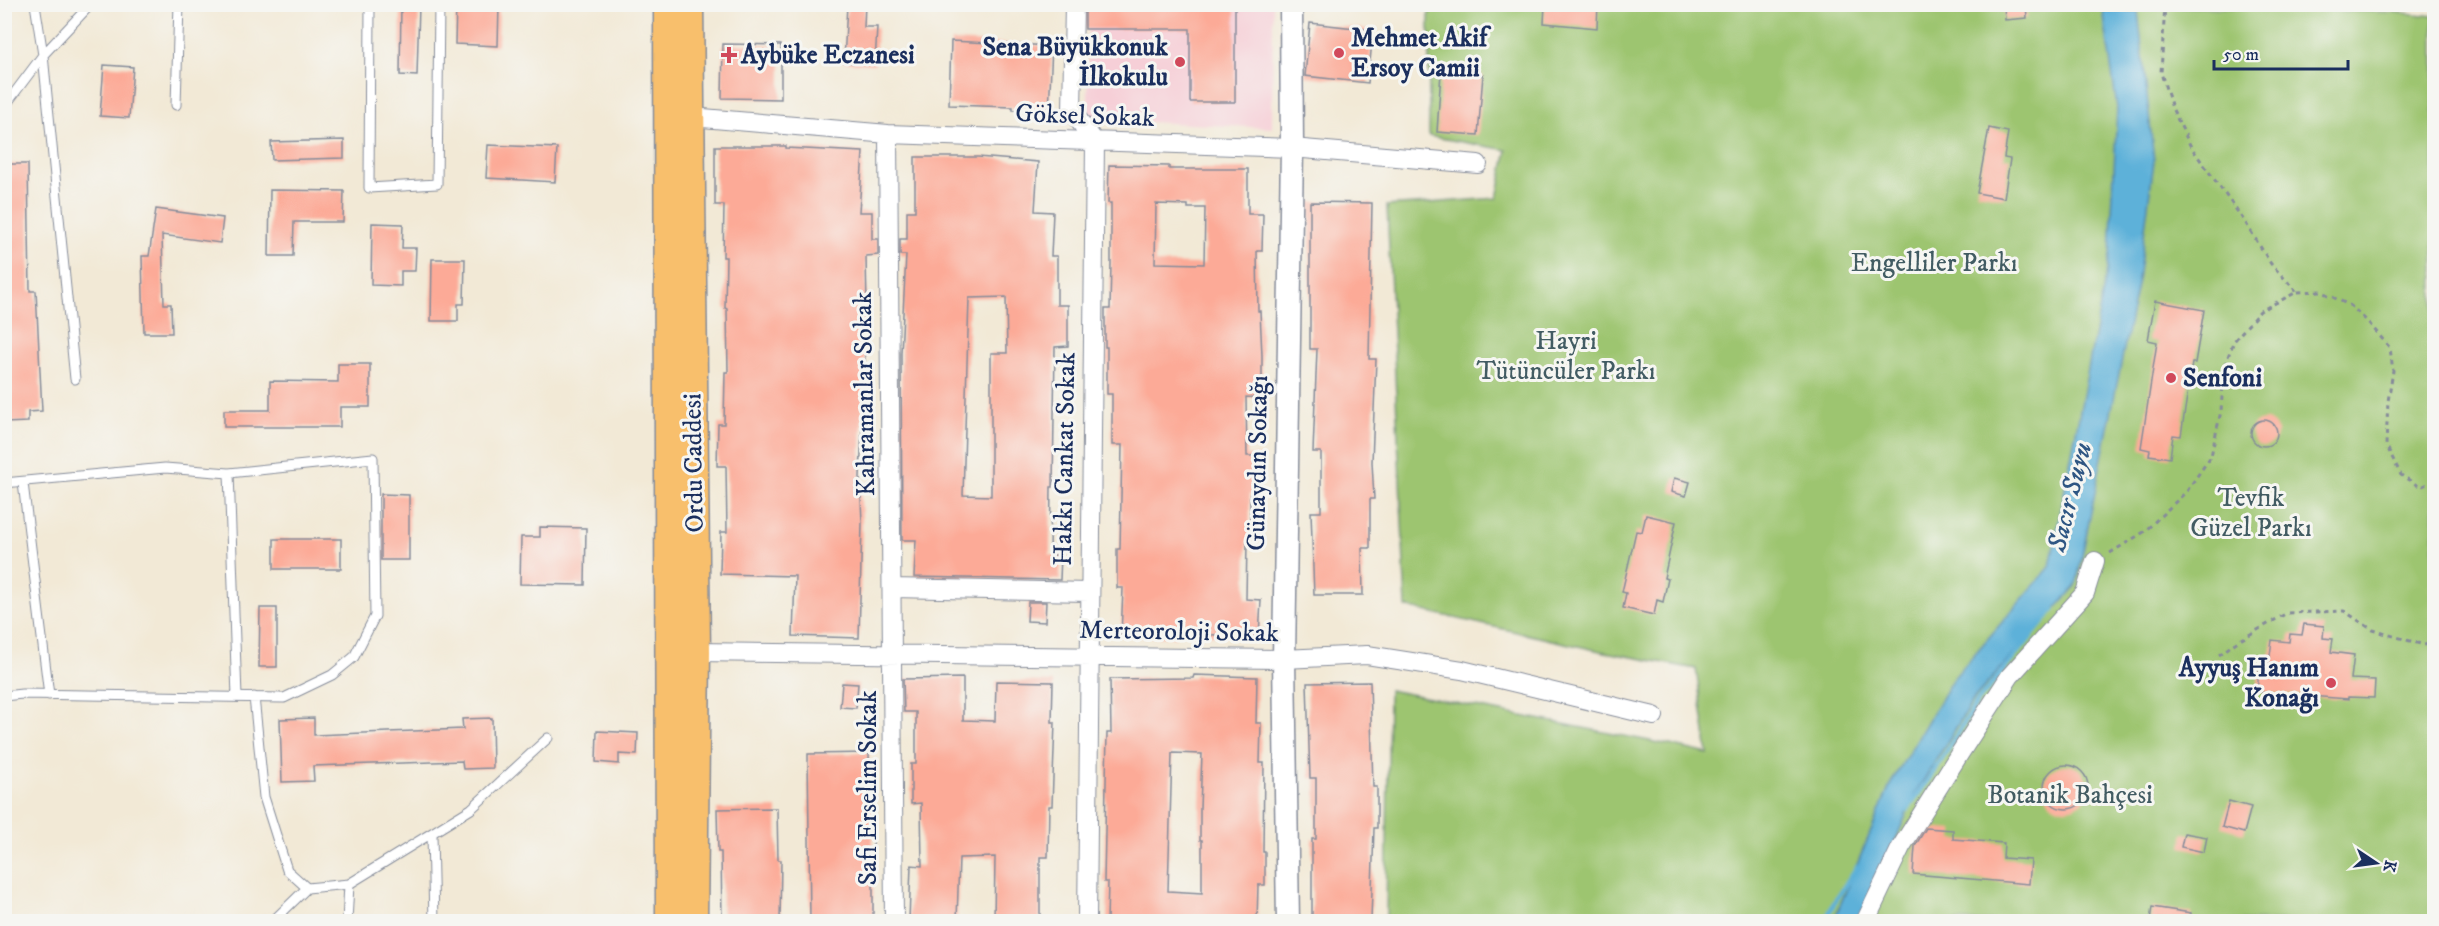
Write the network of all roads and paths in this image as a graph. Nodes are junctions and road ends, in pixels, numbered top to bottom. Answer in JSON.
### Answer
{"nodes":[{"id":1,"x":35,"y":4,"type":"edge"},
{"id":2,"x":91,"y":4,"type":"edge"},
{"id":3,"x":179,"y":4,"type":"edge"},
{"id":4,"x":370,"y":4,"type":"edge"},
{"id":5,"x":439,"y":4,"type":"edge"},
{"id":6,"x":668,"y":4,"type":"edge"},
{"id":7,"x":688,"y":4,"type":"edge"},
{"id":8,"x":1074,"y":4,"type":"edge"},
{"id":9,"x":1291,"y":4,"type":"edge"},
{"id":10,"x":2165,"y":4,"type":"edge"},
{"id":11,"x":44,"y":55,"type":"junction"},
{"id":12,"x":176,"y":105,"type":"dead end"},
{"id":13,"x":4,"y":107,"type":"edge"},
{"id":14,"x":691,"y":117,"type":"junction"},
{"id":15,"x":888,"y":134,"type":"junction"},
{"id":16,"x":1095,"y":142,"type":"junction"},
{"id":17,"x":1292,"y":148,"type":"junction"},
{"id":18,"x":1478,"y":164,"type":"dead end"},
{"id":19,"x":2297,"y":292,"type":"junction"},
{"id":20,"x":75,"y":379,"type":"dead end"},
{"id":21,"x":229,"y":473,"type":"junction"},
{"id":22,"x":2434,"y":481,"type":"edge"},
{"id":23,"x":4,"y":483,"type":"edge"},
{"id":24,"x":23,"y":483,"type":"junction"},
{"id":25,"x":2095,"y":561,"type":"joint"},
{"id":26,"x":892,"y":588,"type":"junction"},
{"id":27,"x":1089,"y":592,"type":"junction"},
{"id":28,"x":2434,"y":643,"type":"edge"},
{"id":29,"x":696,"y":652,"type":"junction"},
{"id":30,"x":893,"y":654,"type":"junction"},
{"id":31,"x":2219,"y":655,"type":"dead end"},
{"id":32,"x":1089,"y":656,"type":"junction"},
{"id":33,"x":1284,"y":659,"type":"junction"},
{"id":34,"x":49,"y":695,"type":"junction"},
{"id":35,"x":4,"y":696,"type":"edge"},
{"id":36,"x":237,"y":697,"type":"junction"},
{"id":37,"x":254,"y":697,"type":"junction"},
{"id":38,"x":1654,"y":716,"type":"dead end"},
{"id":39,"x":548,"y":738,"type":"dead end"},
{"id":40,"x":432,"y":834,"type":"junction"},
{"id":41,"x":350,"y":884,"type":"junction"},
{"id":42,"x":307,"y":888,"type":"junction"},
{"id":43,"x":272,"y":921,"type":"edge"},
{"id":44,"x":347,"y":921,"type":"edge"},
{"id":45,"x":434,"y":921,"type":"edge"},
{"id":46,"x":670,"y":921,"type":"edge"},
{"id":47,"x":693,"y":921,"type":"edge"},
{"id":48,"x":894,"y":921,"type":"edge"},
{"id":49,"x":1087,"y":921,"type":"edge"},
{"id":50,"x":1288,"y":921,"type":"edge"},
{"id":51,"x":1865,"y":921,"type":"edge"}],
"edges":[{"from":1,"to":11,"type":"lane"},
{"from":2,"to":11,"type":"lane"},
{"from":3,"to":12,"type":"lane"},
{"from":4,"to":5,"type":"lane"},
{"from":6,"to":46,"type":"main road","name":"Ordu Caddesi"},
{"from":7,"to":14,"type":"main road","name":"Ordu Caddesi"},
{"from":8,"to":16,"type":"street"},
{"from":9,"to":17,"type":"street","name":"Günaydın Sokağı"},
{"from":10,"to":19,"type":"path"},
{"from":11,"to":13,"type":"lane"},
{"from":11,"to":20,"type":"lane"},
{"from":14,"to":15,"type":"street","name":"Göksel Sokak"},
{"from":14,"to":29,"type":"main road","name":"Ordu Caddesi"},
{"from":15,"to":16,"type":"street","name":"Göksel Sokak"},
{"from":15,"to":26,"type":"street","name":"Kahramanlar Sokak"},
{"from":16,"to":17,"type":"street","name":"Göksel Sokak"},
{"from":16,"to":27,"type":"street","name":"Hakkı Cankat Sokak"},
{"from":17,"to":18,"type":"street","name":"Göksel Sokak"},
{"from":17,"to":33,"type":"street","name":"Günaydın Sokağı"},
{"from":19,"to":22,"type":"path"},
{"from":19,"to":25,"type":"path"},
{"from":21,"to":24,"type":"lane"},
{"from":21,"to":36,"type":"lane"},
{"from":21,"to":37,"type":"lane"},
{"from":23,"to":24,"type":"lane"},
{"from":24,"to":34,"type":"lane"},
{"from":25,"to":51,"type":"street"},
{"from":26,"to":27,"type":"street"},
{"from":26,"to":30,"type":"street","name":"Kahramanlar Sokak"},
{"from":27,"to":32,"type":"street","name":"Hakkı Cankat Sokak"},
{"from":28,"to":31,"type":"path"},
{"from":29,"to":30,"type":"street","name":"Merteoroloji Sokak"},
{"from":29,"to":47,"type":"main road","name":"Ordu Caddesi"},
{"from":30,"to":32,"type":"street","name":"Merteoroloji Sokak"},
{"from":30,"to":48,"type":"street","name":"Safi Erselim Sokak"},
{"from":32,"to":33,"type":"street","name":"Merteoroloji Sokak"},
{"from":32,"to":49,"type":"street","name":"Hakkı Cankat Sokak"},
{"from":33,"to":38,"type":"street","name":"Merteoroloji Sokak"},
{"from":33,"to":50,"type":"street","name":"Günaydın Sokağı"},
{"from":34,"to":35,"type":"lane"},
{"from":34,"to":36,"type":"lane"},
{"from":36,"to":37,"type":"lane"},
{"from":37,"to":42,"type":"lane"},
{"from":39,"to":40,"type":"lane"},
{"from":40,"to":41,"type":"lane"},
{"from":40,"to":45,"type":"lane"},
{"from":41,"to":42,"type":"lane"},
{"from":41,"to":44,"type":"lane"},
{"from":42,"to":43,"type":"lane"}]}
